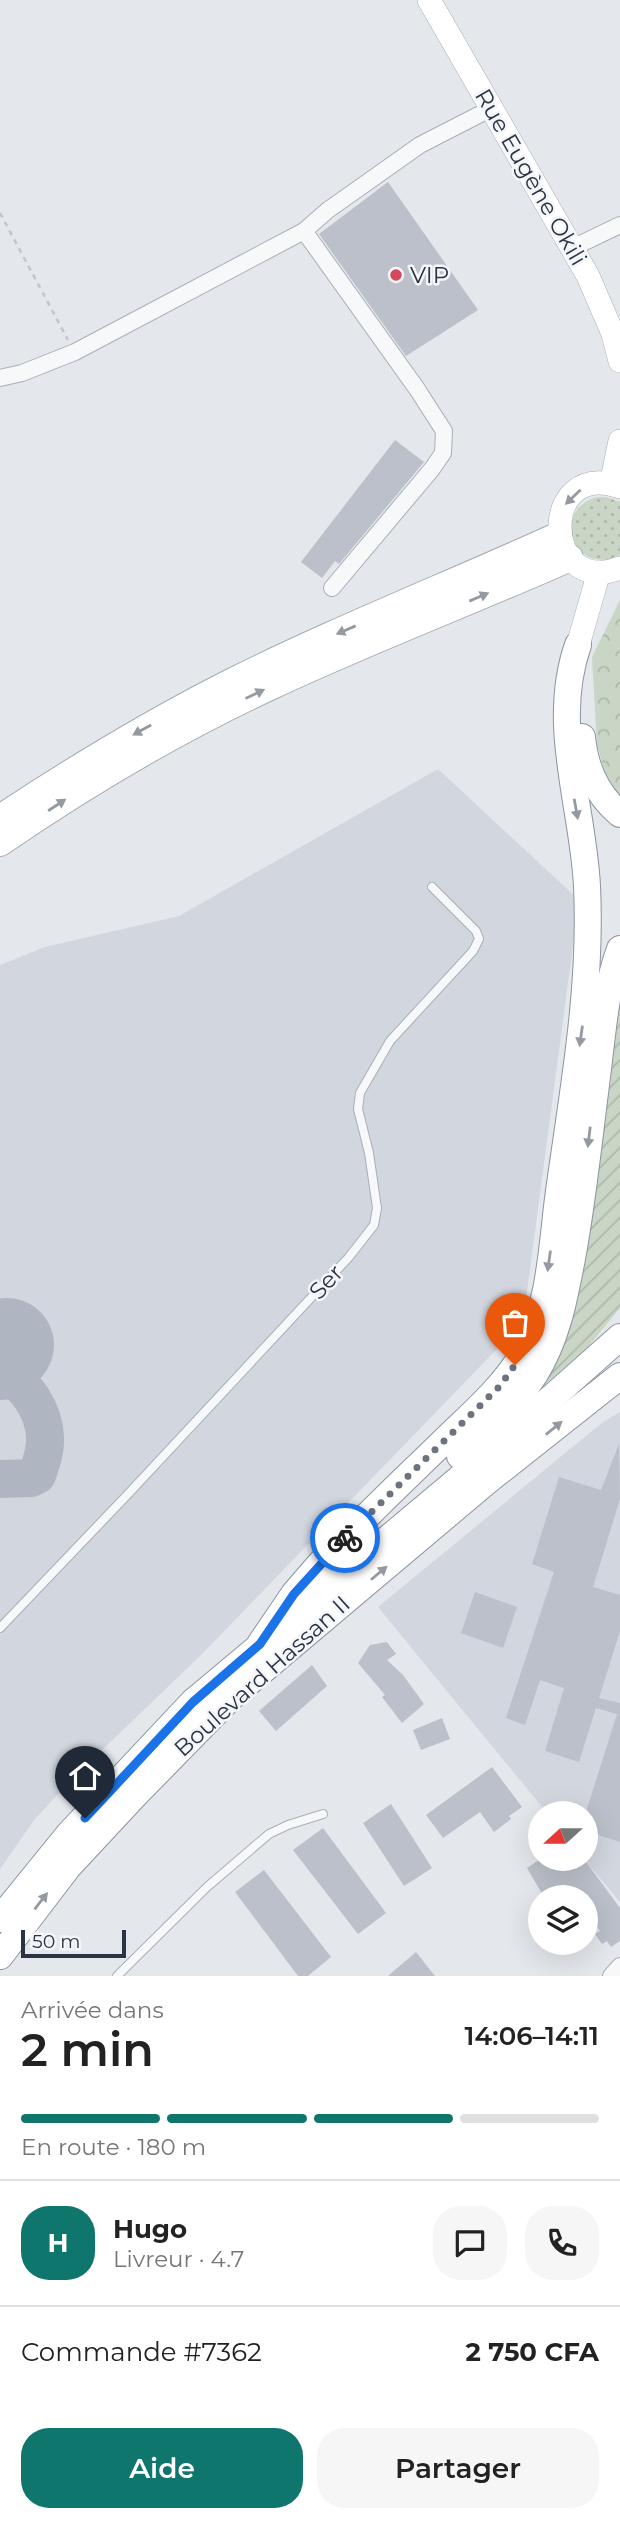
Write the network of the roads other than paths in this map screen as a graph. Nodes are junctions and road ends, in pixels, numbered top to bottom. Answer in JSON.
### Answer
{"nodes":[{"id":1,"x":429,"y":0,"type":"edge"},
{"id":2,"x":492,"y":108,"type":"junction"},
{"id":3,"x":620,"y":225,"type":"edge"},
{"id":4,"x":304,"y":231,"type":"junction"},
{"id":5,"x":572,"y":248,"type":"junction"},
{"id":6,"x":620,"y":361,"type":"edge"},
{"id":7,"x":0,"y":378,"type":"edge"},
{"id":8,"x":620,"y":441,"type":"edge"},
{"id":9,"x":616,"y":485,"type":"edge"},
{"id":10,"x":565,"y":546,"type":"junction"},
{"id":11,"x":610,"y":570,"type":"edge"},
{"id":12,"x":332,"y":588,"type":"dead end"},
{"id":13,"x":578,"y":645,"type":"junction"},
{"id":14,"x":620,"y":814,"type":"edge"},
{"id":15,"x":0,"y":818,"type":"edge"},
{"id":16,"x":0,"y":843,"type":"edge"},
{"id":17,"x":432,"y":887,"type":"dead end"},
{"id":18,"x":620,"y":949,"type":"edge"},
{"id":19,"x":620,"y":1337,"type":"edge"},
{"id":20,"x":620,"y":1376,"type":"edge"},
{"id":21,"x":378,"y":1544,"type":"junction"},
{"id":22,"x":0,"y":1628,"type":"edge"},
{"id":23,"x":260,"y":1644,"type":"junction"},
{"id":24,"x":323,"y":1814,"type":"dead end"},
{"id":25,"x":0,"y":1919,"type":"edge"},
{"id":26,"x":0,"y":1956,"type":"edge"},
{"id":27,"x":620,"y":1966,"type":"edge"},
{"id":28,"x":117,"y":1976,"type":"edge"},
{"id":29,"x":611,"y":1976,"type":"edge"}],
"edges":[{"from":1,"to":2,"type":"main road","name":"Rue Eugène Okili"},
{"from":2,"to":4,"type":"street"},
{"from":2,"to":5,"type":"main road","name":"Rue Eugène Okili"},
{"from":3,"to":5,"type":"street"},
{"from":4,"to":7,"type":"street"},
{"from":4,"to":12,"type":"street"},
{"from":5,"to":6,"type":"main road","name":"Rue Eugène Okili"},
{"from":8,"to":9,"type":"main road"},
{"from":9,"to":10,"type":"main road","one_way":true},
{"from":10,"to":11,"type":"main road"},
{"from":10,"to":15,"type":"main road","one_way":true},
{"from":16,"to":10,"type":"main road","one_way":true},
{"from":11,"to":13,"type":"main road"},
{"from":13,"to":14,"type":"main road"},
{"from":13,"to":23,"type":"main road","one_way":true},
{"from":17,"to":22,"type":"lane","name":"Ser"},
{"from":18,"to":21,"type":"main road","one_way":true},
{"from":19,"to":21,"type":"main road","name":"Boulevard Hassan II"},
{"from":26,"to":20,"type":"main road","name":"Boulevard Hassan II","one_way":true},
{"from":21,"to":23,"type":"main road","name":"Boulevard Hassan II"},
{"from":23,"to":25,"type":"main road","name":"Boulevard Hassan II"},
{"from":24,"to":28,"type":"lane"},
{"from":27,"to":29,"type":"street"}]}
